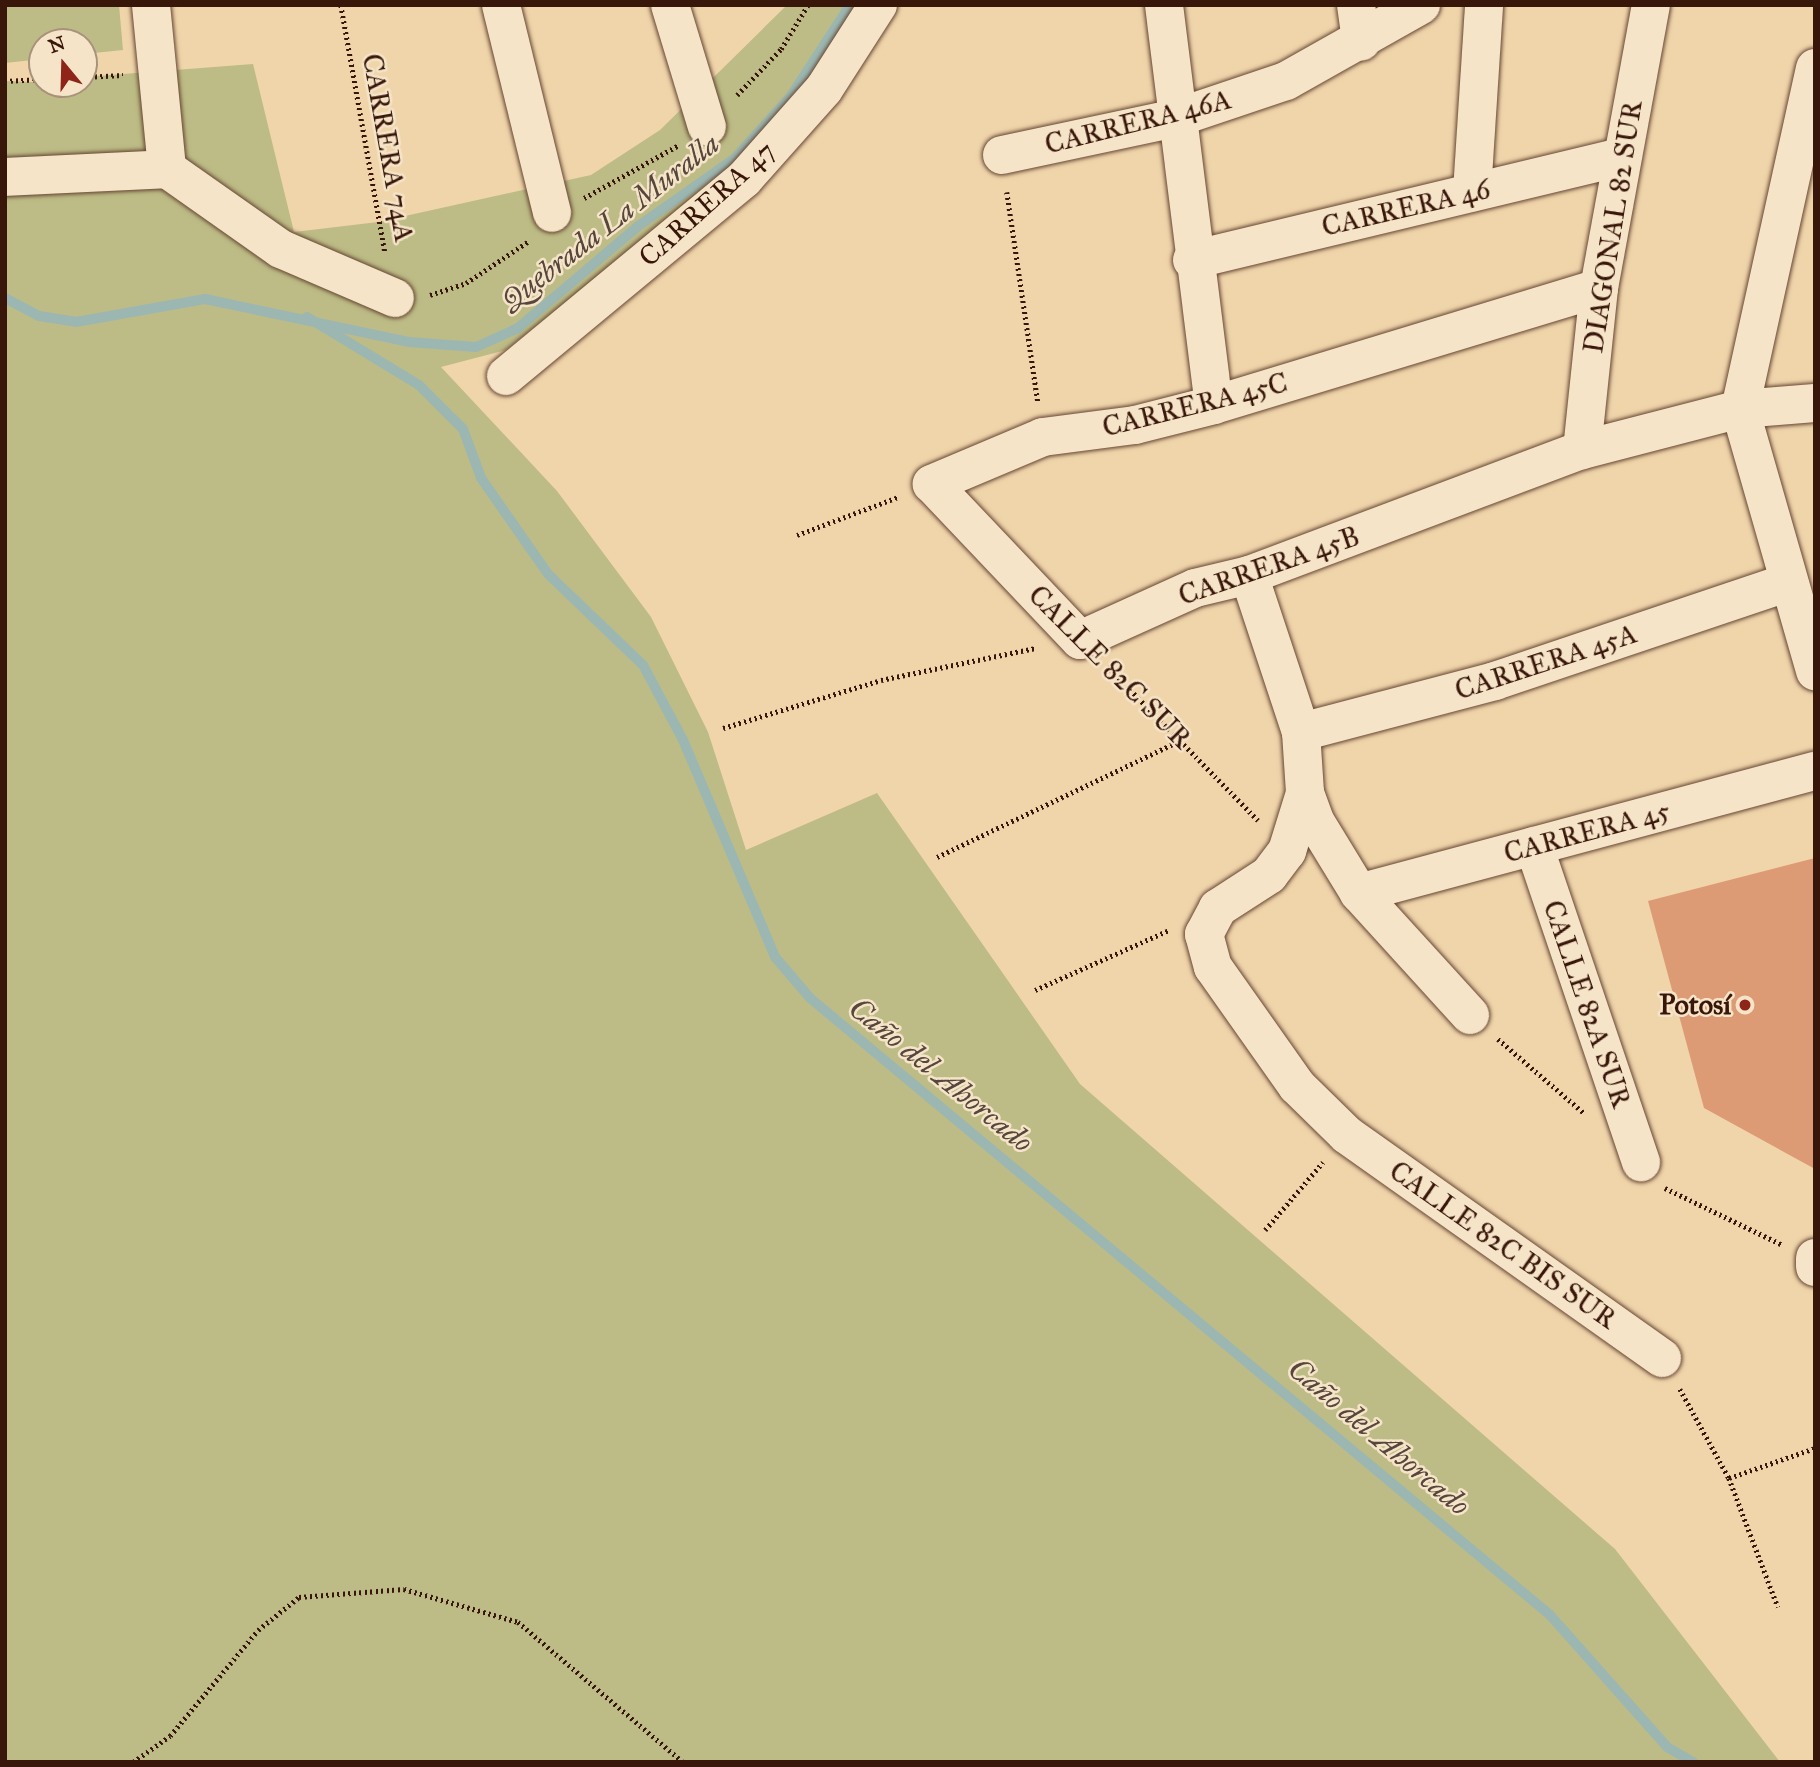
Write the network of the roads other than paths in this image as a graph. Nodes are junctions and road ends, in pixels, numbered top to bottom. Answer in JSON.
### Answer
{"nodes":[{"id":1,"x":151,"y":5,"type":"edge"},
{"id":2,"x":501,"y":5,"type":"edge"},
{"id":3,"x":670,"y":5,"type":"edge"},
{"id":4,"x":878,"y":5,"type":"edge"},
{"id":5,"x":1164,"y":5,"type":"edge"},
{"id":6,"x":1356,"y":5,"type":"edge"},
{"id":7,"x":1421,"y":5,"type":"edge"},
{"id":8,"x":1484,"y":5,"type":"edge"},
{"id":9,"x":1651,"y":5,"type":"edge"},
{"id":10,"x":1361,"y":43,"type":"junction"},
{"id":11,"x":1815,"y":68,"type":"edge"},
{"id":12,"x":1176,"y":118,"type":"junction"},
{"id":13,"x":707,"y":127,"type":"road end"},
{"id":14,"x":1002,"y":155,"type":"road end"},
{"id":15,"x":1621,"y":158,"type":"junction"},
{"id":16,"x":167,"y":169,"type":"junction"},
{"id":17,"x":5,"y":177,"type":"edge"},
{"id":18,"x":1472,"y":192,"type":"junction"},
{"id":19,"x":552,"y":213,"type":"road end"},
{"id":20,"x":1192,"y":260,"type":"junction"},
{"id":21,"x":1599,"y":288,"type":"junction"},
{"id":22,"x":395,"y":298,"type":"road end"},
{"id":23,"x":506,"y":376,"type":"dead end"},
{"id":24,"x":1815,"y":402,"type":"edge"},
{"id":25,"x":1214,"y":405,"type":"junction"},
{"id":26,"x":1740,"y":409,"type":"junction"},
{"id":27,"x":1582,"y":450,"type":"junction"},
{"id":28,"x":932,"y":484,"type":"joint"},
{"id":29,"x":1249,"y":575,"type":"junction"},
{"id":30,"x":1789,"y":582,"type":"junction"},
{"id":31,"x":1080,"y":640,"type":"joint"},
{"id":32,"x":1815,"y":671,"type":"edge"},
{"id":33,"x":1301,"y":732,"type":"junction"},
{"id":34,"x":1815,"y":771,"type":"edge"},
{"id":35,"x":1305,"y":793,"type":"junction"},
{"id":36,"x":1534,"y":846,"type":"junction"},
{"id":37,"x":1359,"y":893,"type":"junction"},
{"id":38,"x":1470,"y":1015,"type":"dead end"},
{"id":39,"x":1641,"y":1162,"type":"dead end"},
{"id":40,"x":1662,"y":1358,"type":"road end"}],
"edges":[{"from":1,"to":16,"type":"street"},
{"from":2,"to":19,"type":"street"},
{"from":3,"to":13,"type":"street"},
{"from":4,"to":23,"type":"street","name":"CARRERA 47"},
{"from":5,"to":12,"type":"street"},
{"from":6,"to":10,"type":"street"},
{"from":7,"to":10,"type":"street","name":"CARRERA 46A"},
{"from":8,"to":18,"type":"street"},
{"from":9,"to":15,"type":"street","name":"DIAGONAL 82 SUR"},
{"from":10,"to":12,"type":"street","name":"CARRERA 46A"},
{"from":11,"to":26,"type":"street"},
{"from":12,"to":14,"type":"street","name":"CARRERA 46A"},
{"from":12,"to":20,"type":"street"},
{"from":15,"to":18,"type":"street","name":"CARRERA 46"},
{"from":15,"to":21,"type":"street","name":"DIAGONAL 82 SUR"},
{"from":16,"to":17,"type":"street"},
{"from":16,"to":22,"type":"street"},
{"from":18,"to":20,"type":"street","name":"CARRERA 46"},
{"from":20,"to":25,"type":"street"},
{"from":21,"to":25,"type":"street","name":"CARRERA 45C"},
{"from":21,"to":27,"type":"street","name":"DIAGONAL 82 SUR"},
{"from":24,"to":26,"type":"street","name":"CARRERA 45B"},
{"from":25,"to":28,"type":"street","name":"CARRERA 45C"},
{"from":26,"to":27,"type":"street","name":"CARRERA 45B"},
{"from":26,"to":30,"type":"street"},
{"from":27,"to":29,"type":"street","name":"CARRERA 45B"},
{"from":28,"to":31,"type":"street","name":"CALLE 82C SUR"},
{"from":29,"to":31,"type":"street","name":"CARRERA 45B"},
{"from":29,"to":33,"type":"street"},
{"from":30,"to":32,"type":"street"},
{"from":30,"to":33,"type":"street","name":"CARRERA 45A"},
{"from":33,"to":35,"type":"street"},
{"from":34,"to":36,"type":"street","name":"CARRERA 45"},
{"from":35,"to":37,"type":"street"},
{"from":35,"to":40,"type":"street","name":"CALLE 82C BIS SUR"},
{"from":36,"to":37,"type":"street","name":"CARRERA 45"},
{"from":36,"to":39,"type":"street","name":"CALLE 82A SUR"},
{"from":37,"to":38,"type":"street"}]}
